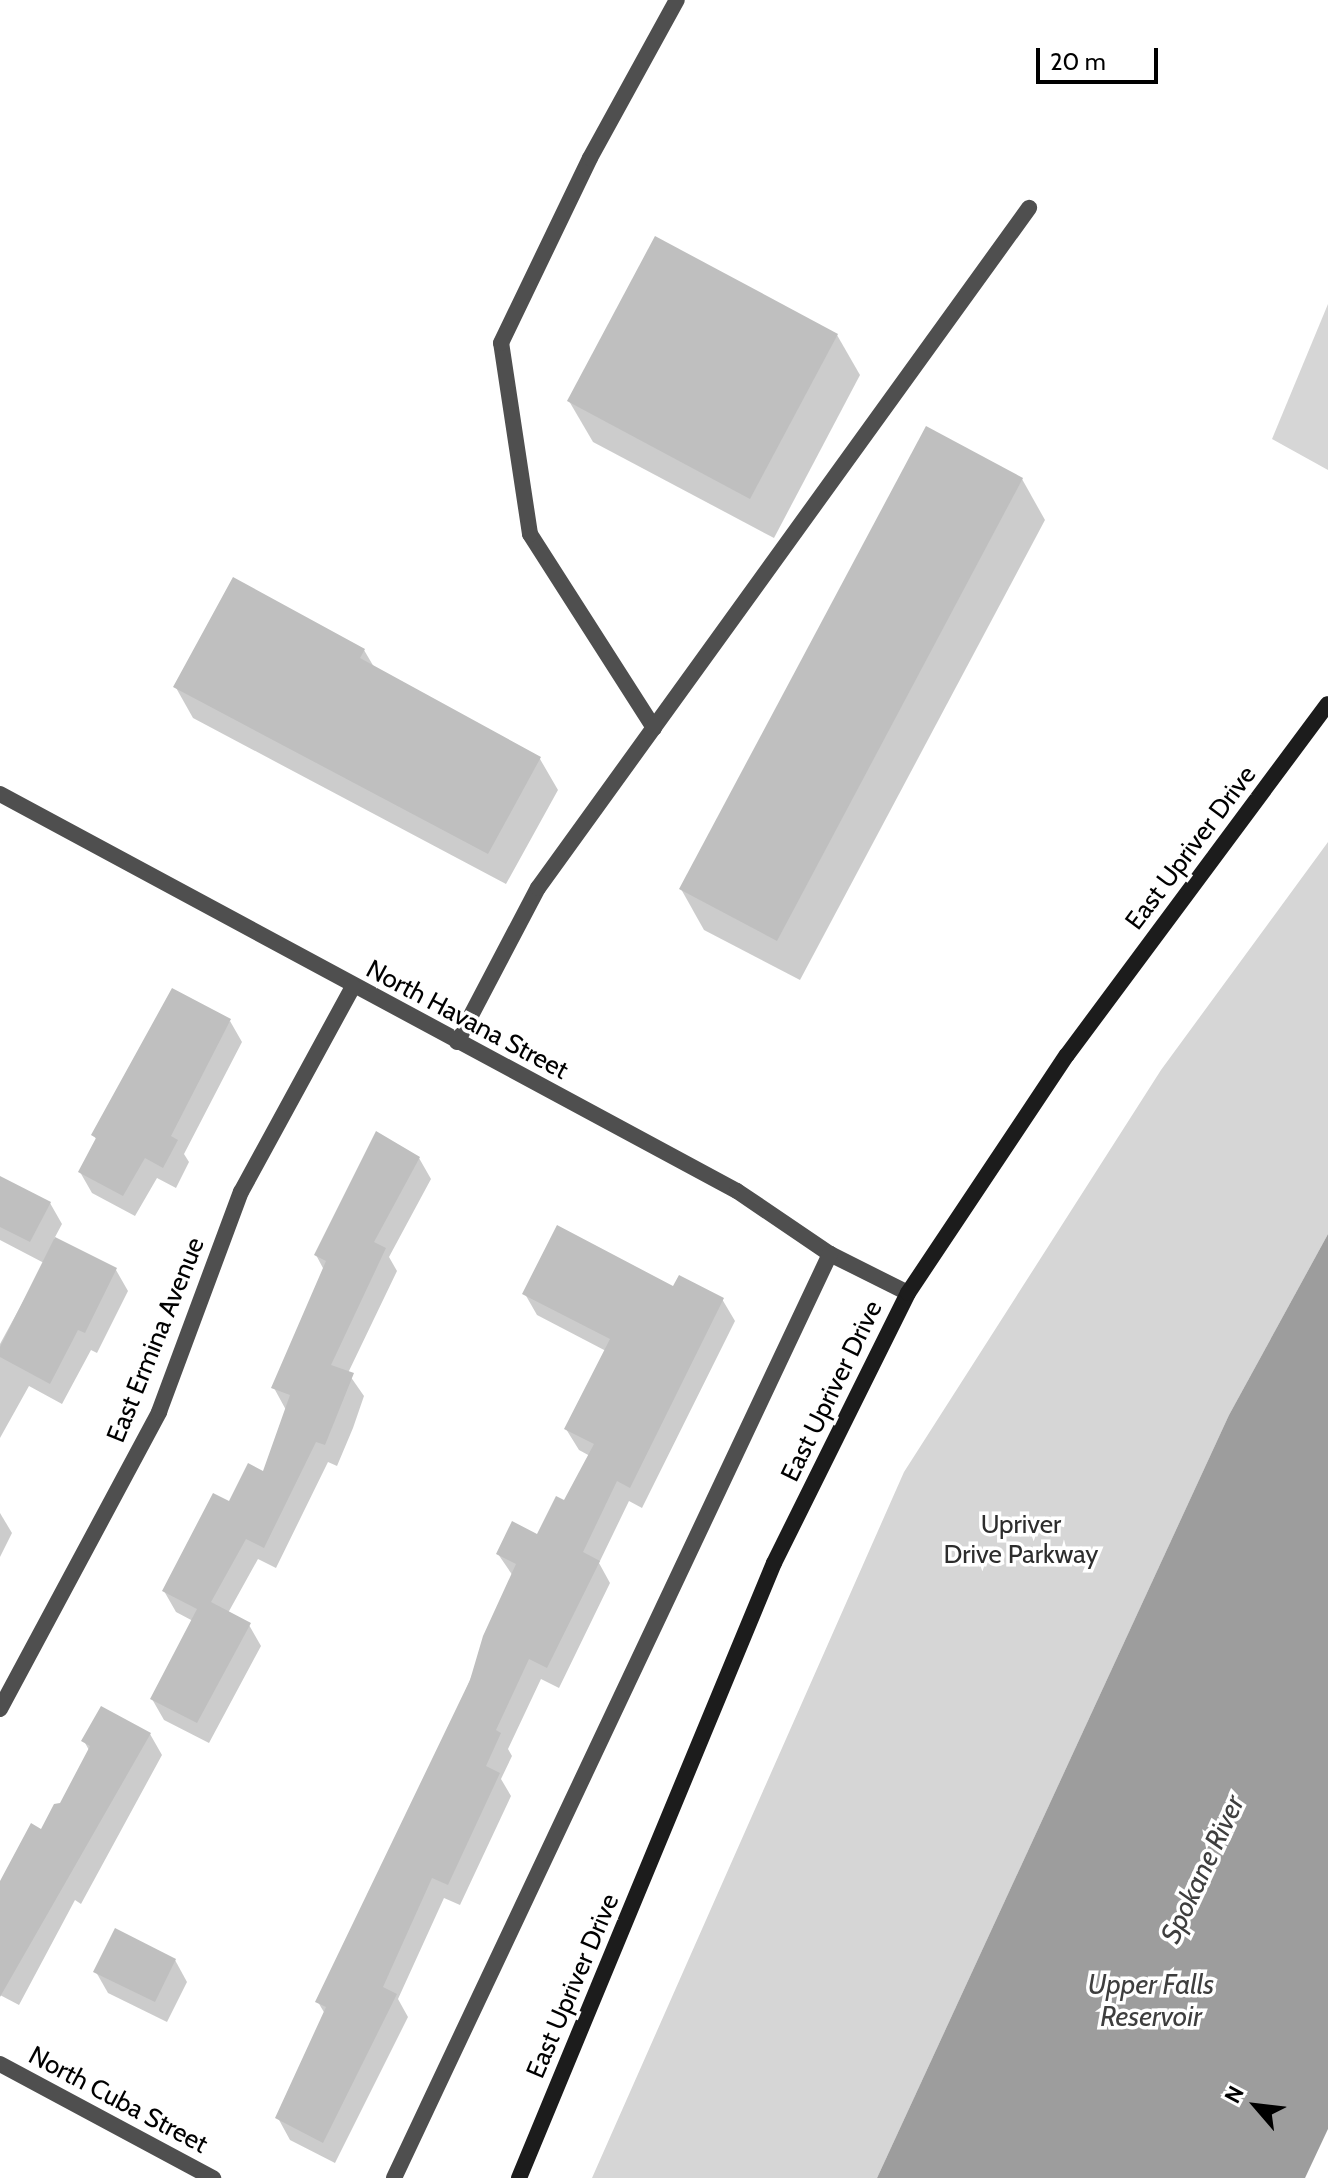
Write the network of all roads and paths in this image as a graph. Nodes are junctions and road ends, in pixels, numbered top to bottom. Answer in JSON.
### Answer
{"nodes":[{"id":1,"x":677,"y":0,"type":"edge"},
{"id":2,"x":1029,"y":208,"type":"dead end"},
{"id":3,"x":1328,"y":704,"type":"edge"},
{"id":4,"x":654,"y":728,"type":"junction"},
{"id":5,"x":0,"y":794,"type":"edge"},
{"id":6,"x":353,"y":987,"type":"junction"},
{"id":7,"x":457,"y":1042,"type":"junction"},
{"id":8,"x":830,"y":1254,"type":"junction"},
{"id":9,"x":908,"y":1293,"type":"junction"},
{"id":10,"x":0,"y":1709,"type":"edge"},
{"id":11,"x":0,"y":2064,"type":"edge"},
{"id":12,"x":213,"y":2178,"type":"edge"},
{"id":13,"x":394,"y":2178,"type":"edge"},
{"id":14,"x":519,"y":2178,"type":"edge"}],
"edges":[{"from":1,"to":4,"type":"street"},
{"from":2,"to":4,"type":"street"},
{"from":3,"to":9,"type":"street","name":"East Upriver Drive"},
{"from":4,"to":7,"type":"street"},
{"from":5,"to":6,"type":"street","name":"North Havana Street"},
{"from":6,"to":7,"type":"street","name":"North Havana Street"},
{"from":6,"to":10,"type":"street","name":"East Ermina Avenue"},
{"from":7,"to":8,"type":"street","name":"North Havana Street"},
{"from":8,"to":9,"type":"street","name":"North Havana Street"},
{"from":8,"to":13,"type":"street"},
{"from":9,"to":14,"type":"street","name":"East Upriver Drive"},
{"from":11,"to":12,"type":"street","name":"North Cuba Street"}]}
